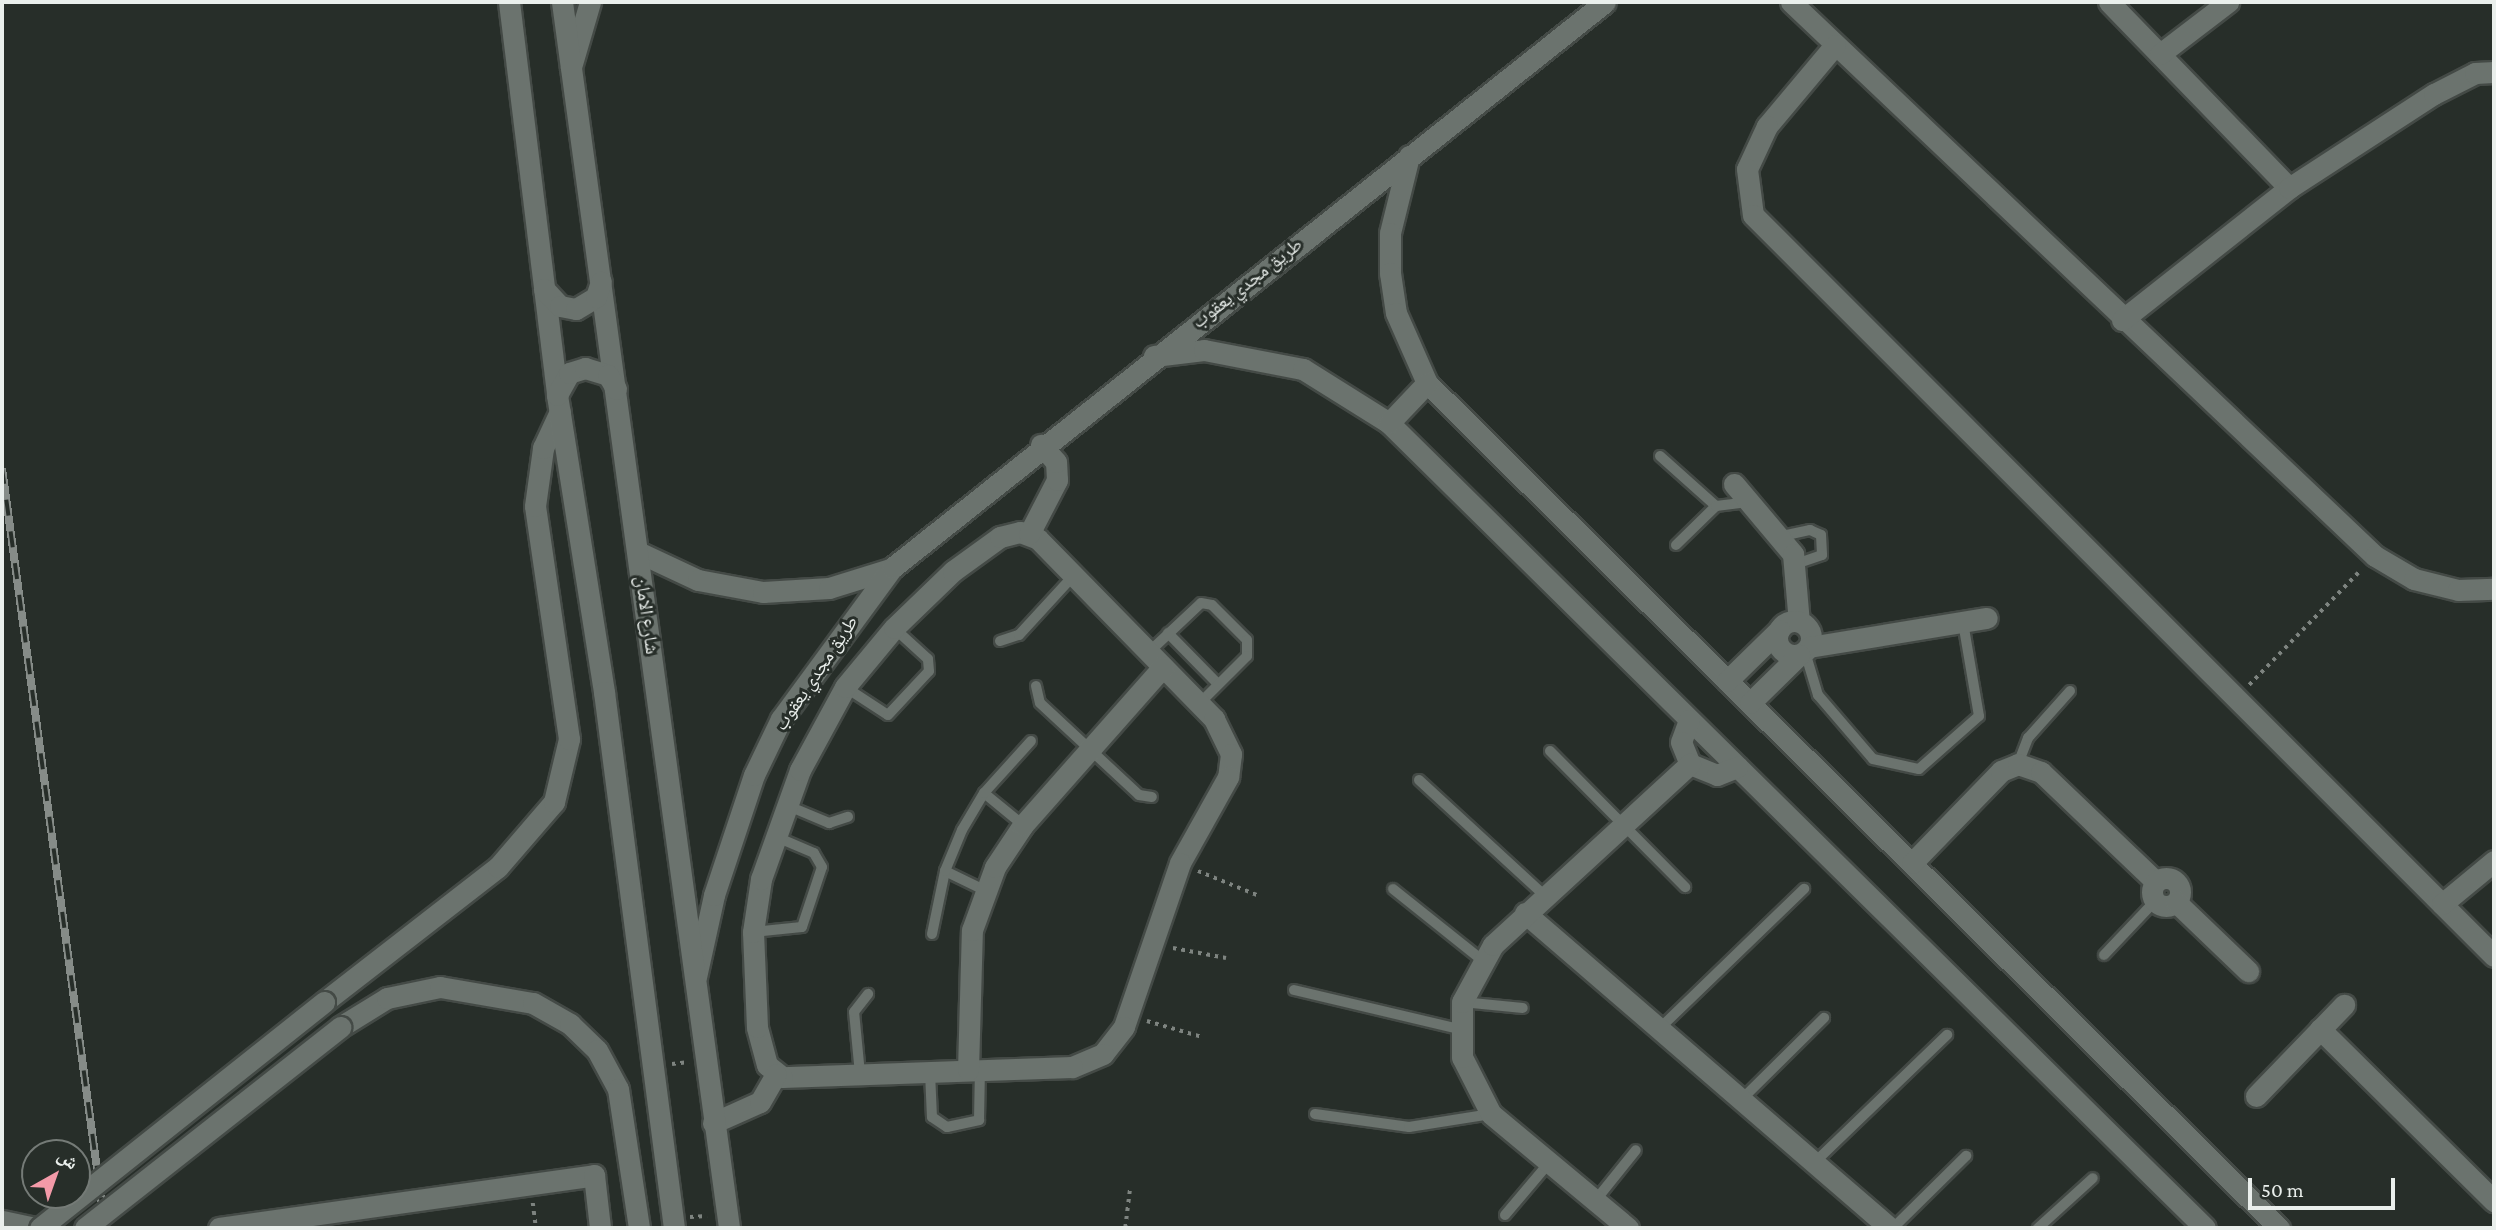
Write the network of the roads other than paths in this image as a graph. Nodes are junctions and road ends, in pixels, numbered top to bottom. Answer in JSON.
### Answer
{"nodes":[{"id":1,"x":509,"y":2,"type":"edge"},
{"id":2,"x":562,"y":2,"type":"edge"},
{"id":3,"x":590,"y":2,"type":"edge"},
{"id":4,"x":1605,"y":2,"type":"edge"},
{"id":5,"x":1791,"y":2,"type":"edge"},
{"id":6,"x":2109,"y":2,"type":"edge"},
{"id":7,"x":2228,"y":2,"type":"edge"},
{"id":8,"x":1835,"y":45,"type":"junction"},
{"id":9,"x":2160,"y":54,"type":"junction"},
{"id":10,"x":570,"y":67,"type":"junction"},
{"id":11,"x":2494,"y":72,"type":"edge"},
{"id":12,"x":1409,"y":156,"type":"junction"},
{"id":13,"x":2289,"y":188,"type":"junction"},
{"id":14,"x":601,"y":282,"type":"junction"},
{"id":15,"x":544,"y":289,"type":"junction"},
{"id":16,"x":2122,"y":320,"type":"junction"},
{"id":17,"x":1154,"y":356,"type":"junction"},
{"id":18,"x":1427,"y":383,"type":"junction"},
{"id":19,"x":616,"y":389,"type":"junction"},
{"id":20,"x":558,"y":404,"type":"junction"},
{"id":21,"x":1389,"y":423,"type":"junction"},
{"id":22,"x":1041,"y":445,"type":"junction"},
{"id":23,"x":1660,"y":456,"type":"dead end"},
{"id":24,"x":1734,"y":484,"type":"dead end"},
{"id":25,"x":1751,"y":503,"type":"junction"},
{"id":26,"x":1716,"y":506,"type":"junction"},
{"id":27,"x":1029,"y":534,"type":"junction"},
{"id":28,"x":1782,"y":536,"type":"junction"},
{"id":29,"x":1676,"y":545,"type":"dead end"},
{"id":30,"x":638,"y":552,"type":"junction"},
{"id":31,"x":1796,"y":564,"type":"junction"},
{"id":32,"x":892,"y":568,"type":"junction"},
{"id":33,"x":1074,"y":575,"type":"junction"},
{"id":34,"x":2494,"y":589,"type":"edge"},
{"id":35,"x":1987,"y":618,"type":"dead end"},
{"id":36,"x":1799,"y":622,"type":"junction"},
{"id":37,"x":1963,"y":622,"type":"junction"},
{"id":38,"x":894,"y":628,"type":"junction"},
{"id":39,"x":1779,"y":630,"type":"junction"},
{"id":40,"x":1168,"y":633,"type":"junction"},
{"id":41,"x":1000,"y":640,"type":"dead end"},
{"id":42,"x":1804,"y":651,"type":"junction"},
{"id":43,"x":1156,"y":660,"type":"junction"},
{"id":44,"x":1727,"y":681,"type":"junction"},
{"id":45,"x":1218,"y":684,"type":"junction"},
{"id":46,"x":1037,"y":686,"type":"dead end"},
{"id":47,"x":845,"y":687,"type":"junction"},
{"id":48,"x":2070,"y":691,"type":"dead end"},
{"id":49,"x":1750,"y":703,"type":"junction"},
{"id":50,"x":1199,"y":704,"type":"junction"},
{"id":51,"x":1689,"y":720,"type":"junction"},
{"id":52,"x":1031,"y":741,"type":"dead end"},
{"id":53,"x":1089,"y":748,"type":"junction"},
{"id":54,"x":1550,"y":751,"type":"dead end"},
{"id":55,"x":1690,"y":764,"type":"junction"},
{"id":56,"x":2018,"y":764,"type":"junction"},
{"id":57,"x":1737,"y":767,"type":"junction"},
{"id":58,"x":1419,"y":780,"type":"dead end"},
{"id":59,"x":984,"y":793,"type":"junction"},
{"id":60,"x":1152,"y":797,"type":"dead end"},
{"id":61,"x":786,"y":805,"type":"junction"},
{"id":62,"x":848,"y":817,"type":"dead end"},
{"id":63,"x":1623,"y":824,"type":"junction"},
{"id":64,"x":1023,"y":825,"type":"junction"},
{"id":65,"x":774,"y":836,"type":"junction"},
{"id":66,"x":2494,"y":861,"type":"edge"},
{"id":67,"x":1912,"y":863,"type":"junction"},
{"id":68,"x":945,"y":871,"type":"junction"},
{"id":69,"x":1685,"y":887,"type":"dead end"},
{"id":70,"x":1804,"y":889,"type":"dead end"},
{"id":71,"x":984,"y":890,"type":"junction"},
{"id":72,"x":1393,"y":890,"type":"dead end"},
{"id":73,"x":1545,"y":895,"type":"junction"},
{"id":74,"x":2162,"y":895,"type":"junction"},
{"id":75,"x":2442,"y":904,"type":"junction"},
{"id":76,"x":1525,"y":913,"type":"junction"},
{"id":77,"x":753,"y":932,"type":"junction"},
{"id":78,"x":932,"y":934,"type":"dead end"},
{"id":79,"x":2104,"y":956,"type":"dead end"},
{"id":80,"x":2494,"y":956,"type":"edge"},
{"id":81,"x":1482,"y":960,"type":"junction"},
{"id":82,"x":2248,"y":971,"type":"dead end"},
{"id":83,"x":694,"y":986,"type":"junction"},
{"id":84,"x":1294,"y":990,"type":"dead end"},
{"id":85,"x":868,"y":994,"type":"dead end"},
{"id":86,"x":1462,"y":1002,"type":"junction"},
{"id":87,"x":2344,"y":1005,"type":"dead end"},
{"id":88,"x":1523,"y":1008,"type":"dead end"},
{"id":89,"x":1824,"y":1018,"type":"dead end"},
{"id":90,"x":1459,"y":1029,"type":"junction"},
{"id":91,"x":1659,"y":1029,"type":"junction"},
{"id":92,"x":2320,"y":1030,"type":"junction"},
{"id":93,"x":1947,"y":1035,"type":"dead end"},
{"id":94,"x":974,"y":1070,"type":"junction"},
{"id":95,"x":930,"y":1072,"type":"junction"},
{"id":96,"x":776,"y":1074,"type":"junction"},
{"id":97,"x":860,"y":1074,"type":"junction"},
{"id":98,"x":2256,"y":1096,"type":"dead end"},
{"id":99,"x":1741,"y":1100,"type":"junction"},
{"id":100,"x":1315,"y":1114,"type":"dead end"},
{"id":101,"x":1491,"y":1114,"type":"junction"},
{"id":102,"x":713,"y":1122,"type":"junction"},
{"id":103,"x":1636,"y":1150,"type":"dead end"},
{"id":104,"x":1966,"y":1156,"type":"dead end"},
{"id":105,"x":1549,"y":1163,"type":"junction"},
{"id":106,"x":1814,"y":1163,"type":"junction"},
{"id":107,"x":2093,"y":1178,"type":"dead end"},
{"id":108,"x":1595,"y":1201,"type":"junction"},
{"id":109,"x":2494,"y":1201,"type":"edge"},
{"id":110,"x":1505,"y":1215,"type":"dead end"},
{"id":111,"x":682,"y":1219,"type":"edge"},
{"id":112,"x":345,"y":1220,"type":"edge"},
{"id":113,"x":720,"y":1220,"type":"edge"},
{"id":114,"x":2,"y":1221,"type":"edge"},
{"id":115,"x":1623,"y":1227,"type":"edge"},
{"id":116,"x":34,"y":1228,"type":"edge"},
{"id":117,"x":40,"y":1228,"type":"edge"},
{"id":118,"x":85,"y":1228,"type":"edge"},
{"id":119,"x":219,"y":1228,"type":"edge"},
{"id":120,"x":600,"y":1228,"type":"edge"},
{"id":121,"x":639,"y":1228,"type":"edge"},
{"id":122,"x":1892,"y":1228,"type":"edge"},
{"id":123,"x":2038,"y":1228,"type":"edge"},
{"id":124,"x":2205,"y":1228,"type":"edge"},
{"id":125,"x":2279,"y":1228,"type":"edge"}],
"edges":[{"from":1,"to":15,"type":"street"},
{"from":2,"to":10,"type":"street","name":"شارع الامان"},
{"from":3,"to":10,"type":"street"},
{"from":4,"to":12,"type":"street","name":"طريق مجدي يعقوب"},
{"from":5,"to":8,"type":"street"},
{"from":6,"to":9,"type":"street"},
{"from":7,"to":9,"type":"street"},
{"from":8,"to":16,"type":"street"},
{"from":8,"to":75,"type":"street"},
{"from":9,"to":13,"type":"street"},
{"from":10,"to":14,"type":"street","name":"شارع الامان"},
{"from":11,"to":13,"type":"street"},
{"from":12,"to":17,"type":"street","name":"طريق مجدي يعقوب"},
{"from":12,"to":18,"type":"street"},
{"from":13,"to":16,"type":"street"},
{"from":14,"to":15,"type":"street"},
{"from":14,"to":19,"type":"street","name":"شارع الامان"},
{"from":15,"to":20,"type":"street"},
{"from":16,"to":34,"type":"street"},
{"from":17,"to":21,"type":"street"},
{"from":17,"to":22,"type":"street","name":"طريق مجدي يعقوب"},
{"from":18,"to":21,"type":"street"},
{"from":18,"to":44,"type":"street"},
{"from":19,"to":20,"type":"street"},
{"from":19,"to":30,"type":"street","name":"شارع الامان"},
{"from":20,"to":111,"type":"street"},
{"from":20,"to":117,"type":"street","bridge":true},
{"from":21,"to":51,"type":"street"},
{"from":22,"to":27,"type":"street"},
{"from":22,"to":32,"type":"street","name":"طريق مجدي يعقوب"},
{"from":23,"to":26,"type":"lane"},
{"from":24,"to":25,"type":"street"},
{"from":25,"to":26,"type":"lane"},
{"from":25,"to":28,"type":"street"},
{"from":26,"to":29,"type":"lane"},
{"from":27,"to":33,"type":"street"},
{"from":27,"to":38,"type":"street"},
{"from":28,"to":31,"type":"street"},
{"from":28,"to":31,"type":"lane"},
{"from":30,"to":32,"type":"street","name":"طريق مجدي يعقوب"},
{"from":30,"to":83,"type":"street","name":"شارع الامان"},
{"from":31,"to":36,"type":"street"},
{"from":32,"to":83,"type":"street","name":"طريق مجدي يعقوب"},
{"from":33,"to":41,"type":"lane"},
{"from":33,"to":43,"type":"street"},
{"from":35,"to":37,"type":"street"},
{"from":36,"to":39,"type":"street"},
{"from":36,"to":42,"type":"street"},
{"from":37,"to":42,"type":"street"},
{"from":37,"to":42,"type":"lane"},
{"from":38,"to":47,"type":"street"},
{"from":38,"to":47,"type":"lane"},
{"from":39,"to":42,"type":"street"},
{"from":39,"to":44,"type":"street"},
{"from":40,"to":43,"type":"lane"},
{"from":40,"to":45,"type":"lane"},
{"from":40,"to":45,"type":"lane"},
{"from":42,"to":49,"type":"street"},
{"from":43,"to":50,"type":"street"},
{"from":43,"to":53,"type":"street"},
{"from":44,"to":49,"type":"street"},
{"from":45,"to":50,"type":"lane"},
{"from":46,"to":53,"type":"lane"},
{"from":47,"to":61,"type":"street"},
{"from":48,"to":56,"type":"lane"},
{"from":49,"to":67,"type":"street"},
{"from":50,"to":94,"type":"street"},
{"from":51,"to":55,"type":"street"},
{"from":51,"to":57,"type":"street"},
{"from":52,"to":59,"type":"lane"},
{"from":53,"to":60,"type":"lane"},
{"from":53,"to":64,"type":"street"},
{"from":54,"to":63,"type":"lane"},
{"from":55,"to":57,"type":"street"},
{"from":55,"to":63,"type":"street"},
{"from":56,"to":67,"type":"street"},
{"from":56,"to":74,"type":"street"},
{"from":57,"to":124,"type":"street"},
{"from":58,"to":73,"type":"lane"},
{"from":59,"to":64,"type":"lane"},
{"from":59,"to":68,"type":"lane"},
{"from":61,"to":62,"type":"lane"},
{"from":61,"to":65,"type":"street"},
{"from":63,"to":69,"type":"lane"},
{"from":63,"to":73,"type":"street"},
{"from":64,"to":71,"type":"street"},
{"from":65,"to":77,"type":"street"},
{"from":65,"to":77,"type":"lane"},
{"from":66,"to":75,"type":"street"},
{"from":67,"to":125,"type":"street"},
{"from":68,"to":71,"type":"lane"},
{"from":68,"to":78,"type":"lane"},
{"from":70,"to":91,"type":"lane"},
{"from":71,"to":94,"type":"street"},
{"from":72,"to":81,"type":"lane"},
{"from":73,"to":76,"type":"street"},
{"from":74,"to":79,"type":"lane"},
{"from":74,"to":82,"type":"street"},
{"from":75,"to":80,"type":"street"},
{"from":76,"to":81,"type":"street"},
{"from":76,"to":91,"type":"street"},
{"from":77,"to":96,"type":"street"},
{"from":81,"to":86,"type":"street"},
{"from":83,"to":102,"type":"street","name":"شارع الامان"},
{"from":84,"to":90,"type":"lane"},
{"from":85,"to":97,"type":"lane"},
{"from":86,"to":88,"type":"lane"},
{"from":86,"to":90,"type":"street"},
{"from":87,"to":92,"type":"street"},
{"from":89,"to":99,"type":"lane"},
{"from":90,"to":101,"type":"street"},
{"from":91,"to":99,"type":"street"},
{"from":92,"to":98,"type":"street"},
{"from":92,"to":109,"type":"street"},
{"from":93,"to":106,"type":"lane"},
{"from":94,"to":95,"type":"street"},
{"from":94,"to":95,"type":"lane"},
{"from":95,"to":97,"type":"street"},
{"from":96,"to":97,"type":"street"},
{"from":96,"to":102,"type":"street"},
{"from":99,"to":106,"type":"street"},
{"from":100,"to":101,"type":"lane"},
{"from":101,"to":105,"type":"street"},
{"from":102,"to":113,"type":"street","name":"شارع الامان"},
{"from":103,"to":108,"type":"lane"},
{"from":104,"to":122,"type":"lane"},
{"from":105,"to":108,"type":"street"},
{"from":105,"to":110,"type":"lane"},
{"from":106,"to":122,"type":"street"},
{"from":107,"to":123,"type":"lane"},
{"from":108,"to":115,"type":"street"},
{"from":112,"to":119,"type":"street"},
{"from":112,"to":120,"type":"street"},
{"from":114,"to":116,"type":"street"},
{"from":118,"to":121,"type":"street","bridge":true}]}
